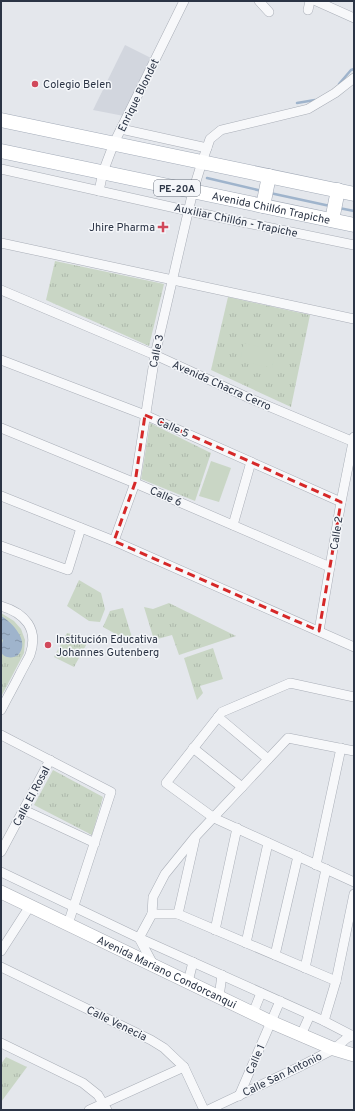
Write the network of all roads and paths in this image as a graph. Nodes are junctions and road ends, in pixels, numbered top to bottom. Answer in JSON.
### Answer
{"nodes":[{"id":1,"x":184,"y":1,"type":"edge"},
{"id":2,"x":259,"y":1,"type":"edge"},
{"id":3,"x":310,"y":1,"type":"edge"},
{"id":4,"x":316,"y":1,"type":"edge"},
{"id":5,"x":308,"y":10,"type":"dead end"},
{"id":6,"x":269,"y":12,"type":"dead end"},
{"id":7,"x":354,"y":18,"type":"edge"},
{"id":8,"x":354,"y":78,"type":"edge"},
{"id":9,"x":1,"y":120,"type":"edge"},
{"id":10,"x":121,"y":129,"type":"junction"},
{"id":11,"x":114,"y":143,"type":"junction"},
{"id":12,"x":207,"y":148,"type":"junction"},
{"id":13,"x":1,"y":151,"type":"edge"},
{"id":14,"x":202,"y":162,"type":"junction"},
{"id":15,"x":1,"y":169,"type":"edge"},
{"id":16,"x":103,"y":172,"type":"junction"},
{"id":17,"x":269,"y":176,"type":"junction"},
{"id":18,"x":338,"y":190,"type":"junction"},
{"id":19,"x":99,"y":191,"type":"junction"},
{"id":20,"x":194,"y":191,"type":"junction"},
{"id":21,"x":354,"y":194,"type":"edge"},
{"id":22,"x":263,"y":206,"type":"junction"},
{"id":23,"x":189,"y":211,"type":"junction"},
{"id":24,"x":332,"y":220,"type":"junction"},
{"id":25,"x":354,"y":225,"type":"edge"},
{"id":26,"x":1,"y":243,"type":"edge"},
{"id":27,"x":354,"y":245,"type":"edge"},
{"id":28,"x":173,"y":280,"type":"junction"},
{"id":29,"x":1,"y":290,"type":"edge"},
{"id":30,"x":354,"y":319,"type":"edge"},
{"id":31,"x":155,"y":355,"type":"junction"},
{"id":32,"x":1,"y":360,"type":"edge"},
{"id":33,"x":145,"y":415,"type":"junction"},
{"id":34,"x":1,"y":428,"type":"edge"},
{"id":35,"x":354,"y":440,"type":"edge"},
{"id":36,"x":251,"y":462,"type":"junction"},
{"id":37,"x":135,"y":483,"type":"junction"},
{"id":38,"x":1,"y":496,"type":"edge"},
{"id":39,"x":341,"y":502,"type":"junction"},
{"id":40,"x":233,"y":525,"type":"junction"},
{"id":41,"x":81,"y":528,"type":"junction"},
{"id":42,"x":114,"y":540,"type":"junction"},
{"id":43,"x":1,"y":546,"type":"edge"},
{"id":44,"x":330,"y":567,"type":"junction"},
{"id":45,"x":1,"y":606,"type":"edge"},
{"id":46,"x":319,"y":631,"type":"junction"},
{"id":47,"x":354,"y":647,"type":"edge"},
{"id":48,"x":354,"y":697,"type":"edge"},
{"id":49,"x":1,"y":710,"type":"edge"},
{"id":50,"x":218,"y":717,"type":"junction"},
{"id":51,"x":1,"y":735,"type":"edge"},
{"id":52,"x":193,"y":748,"type":"junction"},
{"id":53,"x":341,"y":748,"type":"junction"},
{"id":54,"x":354,"y":751,"type":"edge"},
{"id":55,"x":268,"y":759,"type":"junction"},
{"id":56,"x":50,"y":760,"type":"junction"},
{"id":57,"x":242,"y":787,"type":"junction"},
{"id":58,"x":24,"y":810,"type":"junction"},
{"id":59,"x":214,"y":818,"type":"junction"},
{"id":60,"x":237,"y":828,"type":"junction"},
{"id":61,"x":196,"y":837,"type":"junction"},
{"id":62,"x":95,"y":843,"type":"junction"},
{"id":63,"x":268,"y":843,"type":"junction"},
{"id":64,"x":1,"y":852,"type":"edge"},
{"id":65,"x":298,"y":856,"type":"junction"},
{"id":66,"x":316,"y":865,"type":"junction"},
{"id":67,"x":326,"y":869,"type":"junction"},
{"id":68,"x":1,"y":872,"type":"edge"},
{"id":69,"x":354,"y":882,"type":"edge"},
{"id":70,"x":1,"y":892,"type":"edge"},
{"id":71,"x":354,"y":894,"type":"edge"},
{"id":72,"x":30,"y":906,"type":"junction"},
{"id":73,"x":74,"y":907,"type":"junction"},
{"id":74,"x":152,"y":914,"type":"junction"},
{"id":75,"x":178,"y":914,"type":"junction"},
{"id":76,"x":68,"y":924,"type":"junction"},
{"id":77,"x":215,"y":930,"type":"junction"},
{"id":78,"x":128,"y":933,"type":"junction"},
{"id":79,"x":139,"y":938,"type":"junction"},
{"id":80,"x":246,"y":943,"type":"junction"},
{"id":81,"x":121,"y":950,"type":"junction"},
{"id":82,"x":1,"y":951,"type":"edge"},
{"id":83,"x":275,"y":955,"type":"junction"},
{"id":84,"x":192,"y":962,"type":"junction"},
{"id":85,"x":154,"y":966,"type":"junction"},
{"id":86,"x":1,"y":967,"type":"edge"},
{"id":87,"x":305,"y":968,"type":"junction"},
{"id":88,"x":222,"y":975,"type":"junction"},
{"id":89,"x":336,"y":981,"type":"junction"},
{"id":90,"x":188,"y":982,"type":"junction"},
{"id":91,"x":261,"y":993,"type":"junction"},
{"id":92,"x":219,"y":997,"type":"junction"},
{"id":93,"x":280,"y":1001,"type":"junction"},
{"id":94,"x":253,"y":1014,"type":"junction"},
{"id":95,"x":310,"y":1015,"type":"junction"},
{"id":96,"x":324,"y":1021,"type":"junction"},
{"id":97,"x":271,"y":1022,"type":"junction"},
{"id":98,"x":302,"y":1035,"type":"junction"},
{"id":99,"x":353,"y":1035,"type":"edge"},
{"id":100,"x":1,"y":1043,"type":"edge"},
{"id":101,"x":334,"y":1049,"type":"junction"},
{"id":102,"x":354,"y":1054,"type":"edge"},
{"id":103,"x":184,"y":1067,"type":"junction"},
{"id":104,"x":239,"y":1096,"type":"junction"},
{"id":105,"x":105,"y":1107,"type":"edge"},
{"id":106,"x":89,"y":1110,"type":"edge"},
{"id":107,"x":204,"y":1110,"type":"edge"},
{"id":108,"x":208,"y":1110,"type":"edge"}],
"edges":[{"from":1,"to":10,"type":"street","name":"Enrique Blondet"},
{"from":2,"to":6,"type":"street"},
{"from":3,"to":5,"type":"street"},
{"from":4,"to":7,"type":"street"},
{"from":8,"to":12,"type":"street","name":"Calle 3"},
{"from":9,"to":11,"type":"main road"},
{"from":10,"to":11,"type":"street","name":"Enrique Blondet"},
{"from":10,"to":12,"type":"street"},
{"from":11,"to":14,"type":"main road"},
{"from":11,"to":16,"type":"street","name":"Enrique Blondet"},
{"from":12,"to":14,"type":"street","name":"Calle 3"},
{"from":13,"to":16,"type":"main road","name":"Avenida Chillón Trapiche","number":"PE-20A"},
{"from":14,"to":17,"type":"main road"},
{"from":14,"to":20,"type":"street","name":"Calle 3"},
{"from":15,"to":19,"type":"street","name":"Auxiliar Chillón - Trapiche"},
{"from":16,"to":19,"type":"street","name":"Enrique Blondet"},
{"from":16,"to":20,"type":"main road","name":"Avenida Chillón Trapiche","number":"PE-20A"},
{"from":17,"to":18,"type":"main road"},
{"from":17,"to":22,"type":"main road"},
{"from":18,"to":21,"type":"main road"},
{"from":18,"to":24,"type":"main road"},
{"from":19,"to":23,"type":"street","name":"Auxiliar Chillón - Trapiche"},
{"from":20,"to":22,"type":"main road","name":"Avenida Chillón Trapiche","number":"PE-20A"},
{"from":20,"to":23,"type":"street","name":"Calle 3"},
{"from":22,"to":24,"type":"main road","name":"Avenida Chillón Trapiche","number":"PE-20A"},
{"from":23,"to":27,"type":"street","name":"Auxiliar Chillón - Trapiche"},
{"from":23,"to":28,"type":"street","name":"Calle 3"},
{"from":24,"to":25,"type":"main road","name":"Avenida Chillón Trapiche","number":"PE-20A"},
{"from":26,"to":28,"type":"street"},
{"from":28,"to":30,"type":"street"},
{"from":28,"to":31,"type":"street","name":"Calle 3"},
{"from":29,"to":31,"type":"street","name":"Avenida Chacra Cerro"},
{"from":31,"to":33,"type":"street","name":"Calle 3"},
{"from":31,"to":35,"type":"street","name":"Avenida Chacra Cerro"},
{"from":32,"to":33,"type":"street","name":"Calle 5"},
{"from":33,"to":36,"type":"street","name":"Calle 5"},
{"from":33,"to":37,"type":"street","name":"Calle 3"},
{"from":34,"to":37,"type":"street","name":"Calle 6"},
{"from":35,"to":39,"type":"street","name":"Calle 2"},
{"from":36,"to":39,"type":"street","name":"Calle 5"},
{"from":36,"to":40,"type":"street"},
{"from":37,"to":40,"type":"street","name":"Calle 6"},
{"from":37,"to":42,"type":"street","name":"Calle 3"},
{"from":38,"to":41,"type":"street"},
{"from":39,"to":44,"type":"street","name":"Calle 2"},
{"from":40,"to":44,"type":"street","name":"Calle 6"},
{"from":41,"to":42,"type":"street"},
{"from":41,"to":43,"type":"street"},
{"from":42,"to":46,"type":"street"},
{"from":44,"to":46,"type":"street","name":"Calle 2"},
{"from":45,"to":49,"type":"street"},
{"from":46,"to":47,"type":"street"},
{"from":48,"to":50,"type":"street"},
{"from":50,"to":52,"type":"street"},
{"from":50,"to":55,"type":"street"},
{"from":51,"to":56,"type":"street"},
{"from":52,"to":57,"type":"street"},
{"from":52,"to":59,"type":"street"},
{"from":53,"to":54,"type":"street"},
{"from":53,"to":55,"type":"street"},
{"from":53,"to":66,"type":"street"},
{"from":55,"to":57,"type":"street"},
{"from":56,"to":58,"type":"street","name":"Calle El Rosal"},
{"from":56,"to":62,"type":"street"},
{"from":57,"to":59,"type":"street"},
{"from":58,"to":62,"type":"street"},
{"from":58,"to":64,"type":"street","name":"Calle El Rosal"},
{"from":59,"to":60,"type":"street"},
{"from":59,"to":61,"type":"street"},
{"from":60,"to":63,"type":"street"},
{"from":60,"to":77,"type":"street"},
{"from":61,"to":74,"type":"street"},
{"from":61,"to":75,"type":"street"},
{"from":62,"to":73,"type":"street"},
{"from":63,"to":65,"type":"street"},
{"from":63,"to":80,"type":"street"},
{"from":65,"to":66,"type":"street"},
{"from":65,"to":83,"type":"street"},
{"from":66,"to":67,"type":"street"},
{"from":67,"to":69,"type":"street"},
{"from":67,"to":87,"type":"street"},
{"from":68,"to":73,"type":"street","name":"Avenida Mariano Condorcanqui"},
{"from":70,"to":72,"type":"street","name":"Avenida Mariano Condorcanqui"},
{"from":71,"to":89,"type":"street"},
{"from":72,"to":76,"type":"street","name":"Avenida Mariano Condorcanqui"},
{"from":72,"to":82,"type":"street"},
{"from":73,"to":76,"type":"street"},
{"from":73,"to":78,"type":"street","name":"Avenida Mariano Condorcanqui"},
{"from":74,"to":75,"type":"street"},
{"from":74,"to":79,"type":"street"},
{"from":75,"to":77,"type":"street"},
{"from":76,"to":81,"type":"street","name":"Avenida Mariano Condorcanqui"},
{"from":77,"to":80,"type":"street"},
{"from":78,"to":79,"type":"street","name":"Avenida Mariano Condorcanqui"},
{"from":78,"to":81,"type":"street"},
{"from":79,"to":84,"type":"street","name":"Avenida Mariano Condorcanqui"},
{"from":79,"to":85,"type":"street"},
{"from":80,"to":83,"type":"street"},
{"from":81,"to":85,"type":"street","name":"Avenida Mariano Condorcanqui"},
{"from":83,"to":87,"type":"street"},
{"from":84,"to":88,"type":"street","name":"Avenida Mariano Condorcanqui"},
{"from":84,"to":90,"type":"street"},
{"from":85,"to":90,"type":"street","name":"Avenida Mariano Condorcanqui"},
{"from":86,"to":103,"type":"street","name":"Calle Venecia"},
{"from":87,"to":89,"type":"street"},
{"from":88,"to":91,"type":"street","name":"Avenida Mariano Condorcanqui"},
{"from":88,"to":92,"type":"street"},
{"from":89,"to":96,"type":"street"},
{"from":90,"to":92,"type":"street","name":"Avenida Mariano Condorcanqui"},
{"from":91,"to":93,"type":"street","name":"Avenida Mariano Condorcanqui"},
{"from":91,"to":94,"type":"street"},
{"from":92,"to":94,"type":"street","name":"Avenida Mariano Condorcanqui"},
{"from":93,"to":95,"type":"street","name":"Avenida Mariano Condorcanqui"},
{"from":93,"to":97,"type":"street","name":"Calle 1"},
{"from":94,"to":97,"type":"street","name":"Avenida Mariano Condorcanqui"},
{"from":95,"to":96,"type":"street","name":"Avenida Mariano Condorcanqui"},
{"from":95,"to":98,"type":"street"},
{"from":96,"to":99,"type":"street","name":"Avenida Mariano Condorcanqui"},
{"from":97,"to":98,"type":"street","name":"Avenida Mariano Condorcanqui"},
{"from":97,"to":104,"type":"street","name":"Calle 1"},
{"from":98,"to":101,"type":"street","name":"Avenida Mariano Condorcanqui"},
{"from":99,"to":101,"type":"street"},
{"from":100,"to":105,"type":"street"},
{"from":101,"to":102,"type":"street","name":"Avenida Mariano Condorcanqui"},
{"from":101,"to":104,"type":"street","name":"Calle San Antonio"},
{"from":103,"to":105,"type":"street"},
{"from":103,"to":107,"type":"street","name":"Calle Venecia"},
{"from":104,"to":108,"type":"street","name":"Calle San Antonio"},
{"from":105,"to":106,"type":"street"}]}
